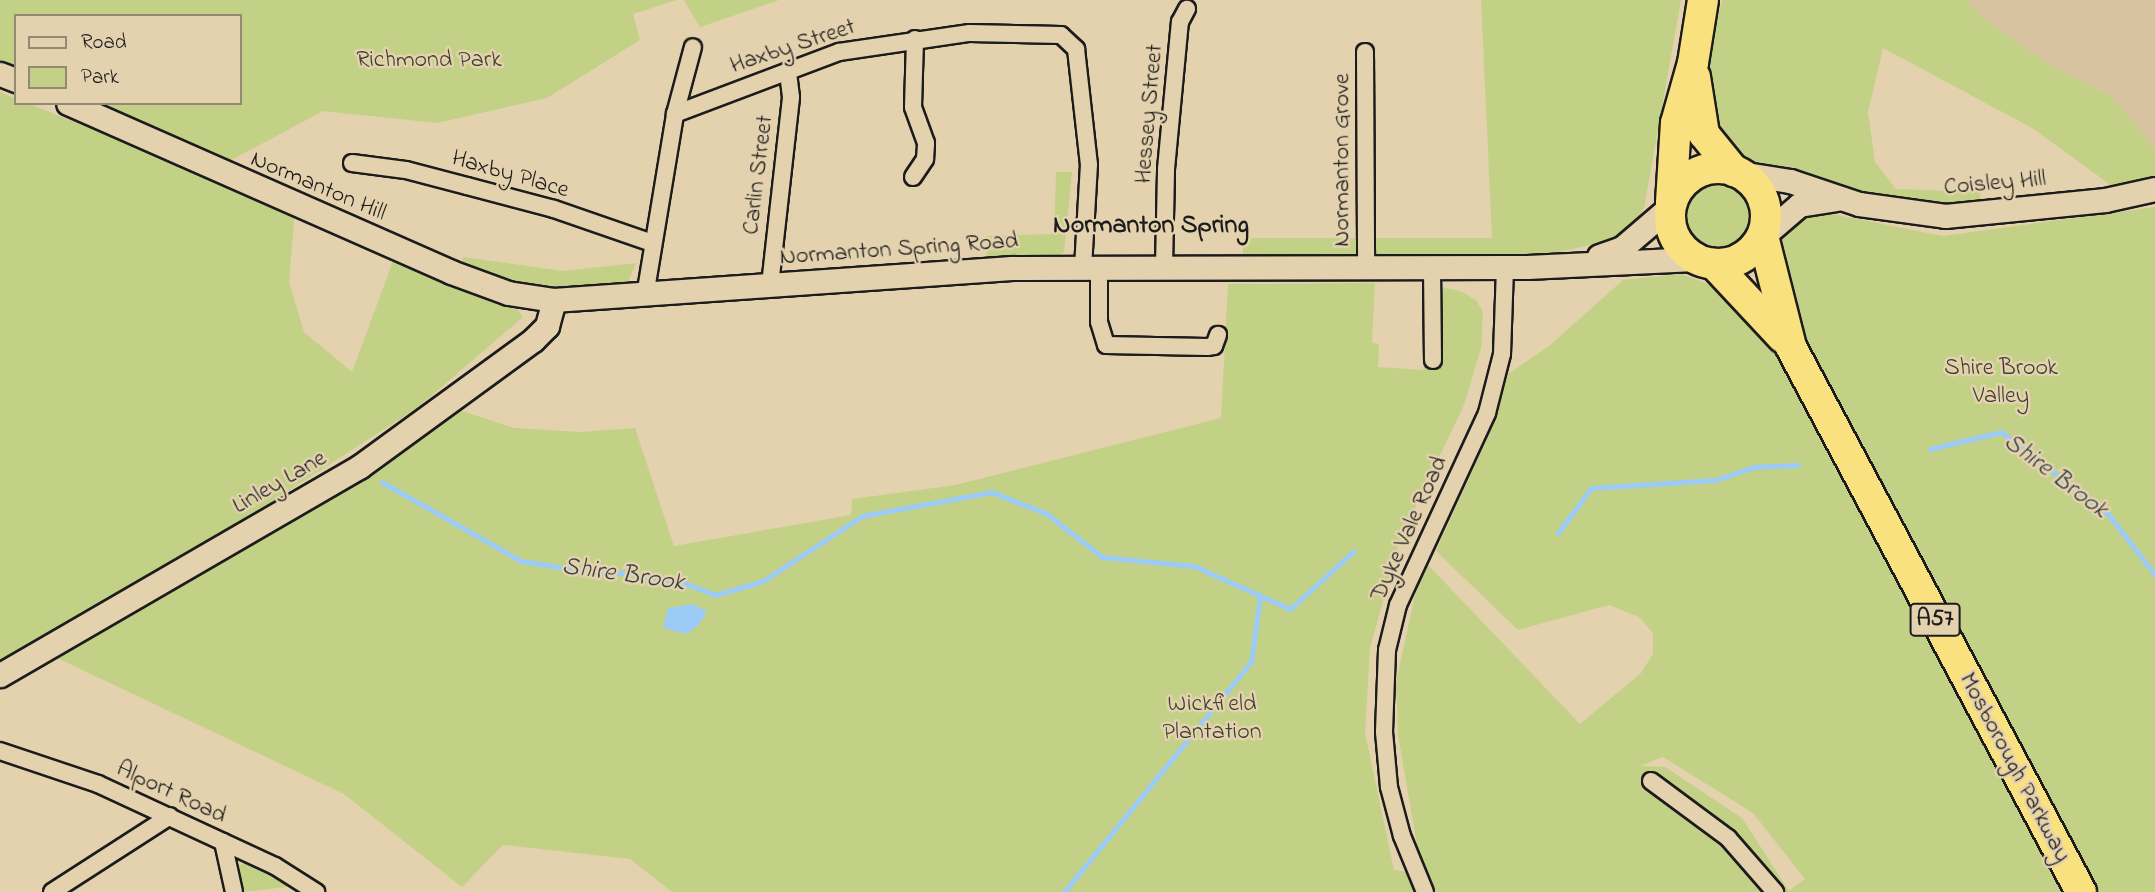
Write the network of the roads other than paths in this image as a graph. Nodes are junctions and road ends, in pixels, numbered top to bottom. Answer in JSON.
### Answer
{"nodes":[{"id":1,"x":1703,"y":0,"type":"edge"},
{"id":2,"x":1187,"y":9,"type":"dead end"},
{"id":3,"x":915,"y":39,"type":"junction"},
{"id":4,"x":693,"y":47,"type":"dead end"},
{"id":5,"x":1365,"y":52,"type":"dead end"},
{"id":6,"x":1693,"y":63,"type":"junction"},
{"id":7,"x":788,"y":71,"type":"junction"},
{"id":8,"x":73,"y":105,"type":"edge"},
{"id":9,"x":675,"y":114,"type":"junction"},
{"id":10,"x":352,"y":163,"type":"dead end"},
{"id":11,"x":1737,"y":172,"type":"junction"},
{"id":12,"x":913,"y":177,"type":"dead end"},
{"id":13,"x":2155,"y":189,"type":"edge"},
{"id":14,"x":1840,"y":198,"type":"junction"},
{"id":15,"x":1671,"y":204,"type":"junction"},
{"id":16,"x":1763,"y":236,"type":"junction"},
{"id":17,"x":652,"y":243,"type":"junction"},
{"id":18,"x":1584,"y":262,"type":"junction"},
{"id":19,"x":1704,"y":262,"type":"junction"},
{"id":20,"x":1091,"y":267,"type":"junction"},
{"id":21,"x":1164,"y":267,"type":"junction"},
{"id":22,"x":1366,"y":267,"type":"junction"},
{"id":23,"x":1432,"y":267,"type":"junction"},
{"id":24,"x":1505,"y":267,"type":"junction"},
{"id":25,"x":770,"y":285,"type":"junction"},
{"id":26,"x":645,"y":296,"type":"junction"},
{"id":27,"x":554,"y":300,"type":"junction"},
{"id":28,"x":1218,"y":335,"type":"dead end"},
{"id":29,"x":1791,"y":347,"type":"junction"},
{"id":30,"x":1433,"y":360,"type":"dead end"},
{"id":31,"x":0,"y":675,"type":"edge"},
{"id":32,"x":0,"y":751,"type":"edge"},
{"id":33,"x":1651,"y":781,"type":"dead end"},
{"id":34,"x":170,"y":816,"type":"junction"},
{"id":35,"x":223,"y":842,"type":"junction"},
{"id":36,"x":52,"y":892,"type":"edge"},
{"id":37,"x":234,"y":892,"type":"edge"},
{"id":38,"x":316,"y":892,"type":"edge"},
{"id":39,"x":1425,"y":892,"type":"edge"},
{"id":40,"x":1775,"y":892,"type":"edge"},
{"id":41,"x":2081,"y":892,"type":"edge"}],
"edges":[{"from":1,"to":6,"type":"highway","number":"A57"},
{"from":2,"to":21,"type":"street","name":"Hessey Street"},
{"from":3,"to":7,"type":"street","name":"Haxby Street"},
{"from":3,"to":12,"type":"street"},
{"from":3,"to":20,"type":"street","name":"Haxby Street"},
{"from":4,"to":9,"type":"street","name":"Haxby Street"},
{"from":5,"to":22,"type":"street","name":"Normanton Grove"},
{"from":6,"to":11,"type":"highway","number":"A57"},
{"from":6,"to":15,"type":"highway","number":"A57"},
{"from":7,"to":9,"type":"street","name":"Haxby Street"},
{"from":7,"to":25,"type":"street","name":"Carlin Street"},
{"from":8,"to":27,"type":"main road","name":"Normanton Hill"},
{"from":9,"to":17,"type":"street","name":"Haxby Street"},
{"from":10,"to":17,"type":"street","name":"Haxby Place"},
{"from":11,"to":14,"type":"main road","name":"Coisley Hill"},
{"from":11,"to":15,"type":"highway"},
{"from":11,"to":16,"type":"highway","number":"A57"},
{"from":13,"to":14,"type":"main road","name":"Coisley Hill"},
{"from":14,"to":16,"type":"main road","name":"Coisley Hill"},
{"from":15,"to":18,"type":"main road","name":"Normanton Spring Road"},
{"from":15,"to":19,"type":"highway","number":"A57"},
{"from":16,"to":19,"type":"highway"},
{"from":16,"to":29,"type":"highway","name":"Mosborough Parkway","number":"A57"},
{"from":17,"to":26,"type":"street","name":"Haxby Street"},
{"from":18,"to":19,"type":"main road","name":"Normanton Spring Road"},
{"from":18,"to":24,"type":"main road","name":"Normanton Spring Road"},
{"from":19,"to":29,"type":"highway","name":"Mosborough Parkway","number":"A57"},
{"from":20,"to":21,"type":"main road","name":"Normanton Spring Road"},
{"from":20,"to":25,"type":"main road","name":"Normanton Spring Road"},
{"from":20,"to":28,"type":"street","name":"Haxby Street"},
{"from":21,"to":22,"type":"main road","name":"Normanton Spring Road"},
{"from":22,"to":23,"type":"main road","name":"Normanton Spring Road"},
{"from":23,"to":24,"type":"main road","name":"Normanton Spring Road"},
{"from":23,"to":30,"type":"street"},
{"from":24,"to":39,"type":"street","name":"Dyke Vale Road"},
{"from":25,"to":26,"type":"main road","name":"Normanton Spring Road"},
{"from":26,"to":27,"type":"main road","name":"Normanton Spring Road"},
{"from":27,"to":31,"type":"main road","name":"Linley Lane"},
{"from":29,"to":41,"type":"highway","name":"Mosborough Parkway","number":"A57"},
{"from":32,"to":34,"type":"street","name":"Alport Road"},
{"from":33,"to":40,"type":"street"},
{"from":34,"to":35,"type":"street","name":"Alport Road"},
{"from":34,"to":36,"type":"street"},
{"from":35,"to":37,"type":"street"},
{"from":35,"to":38,"type":"street","name":"Alport Road"}]}
